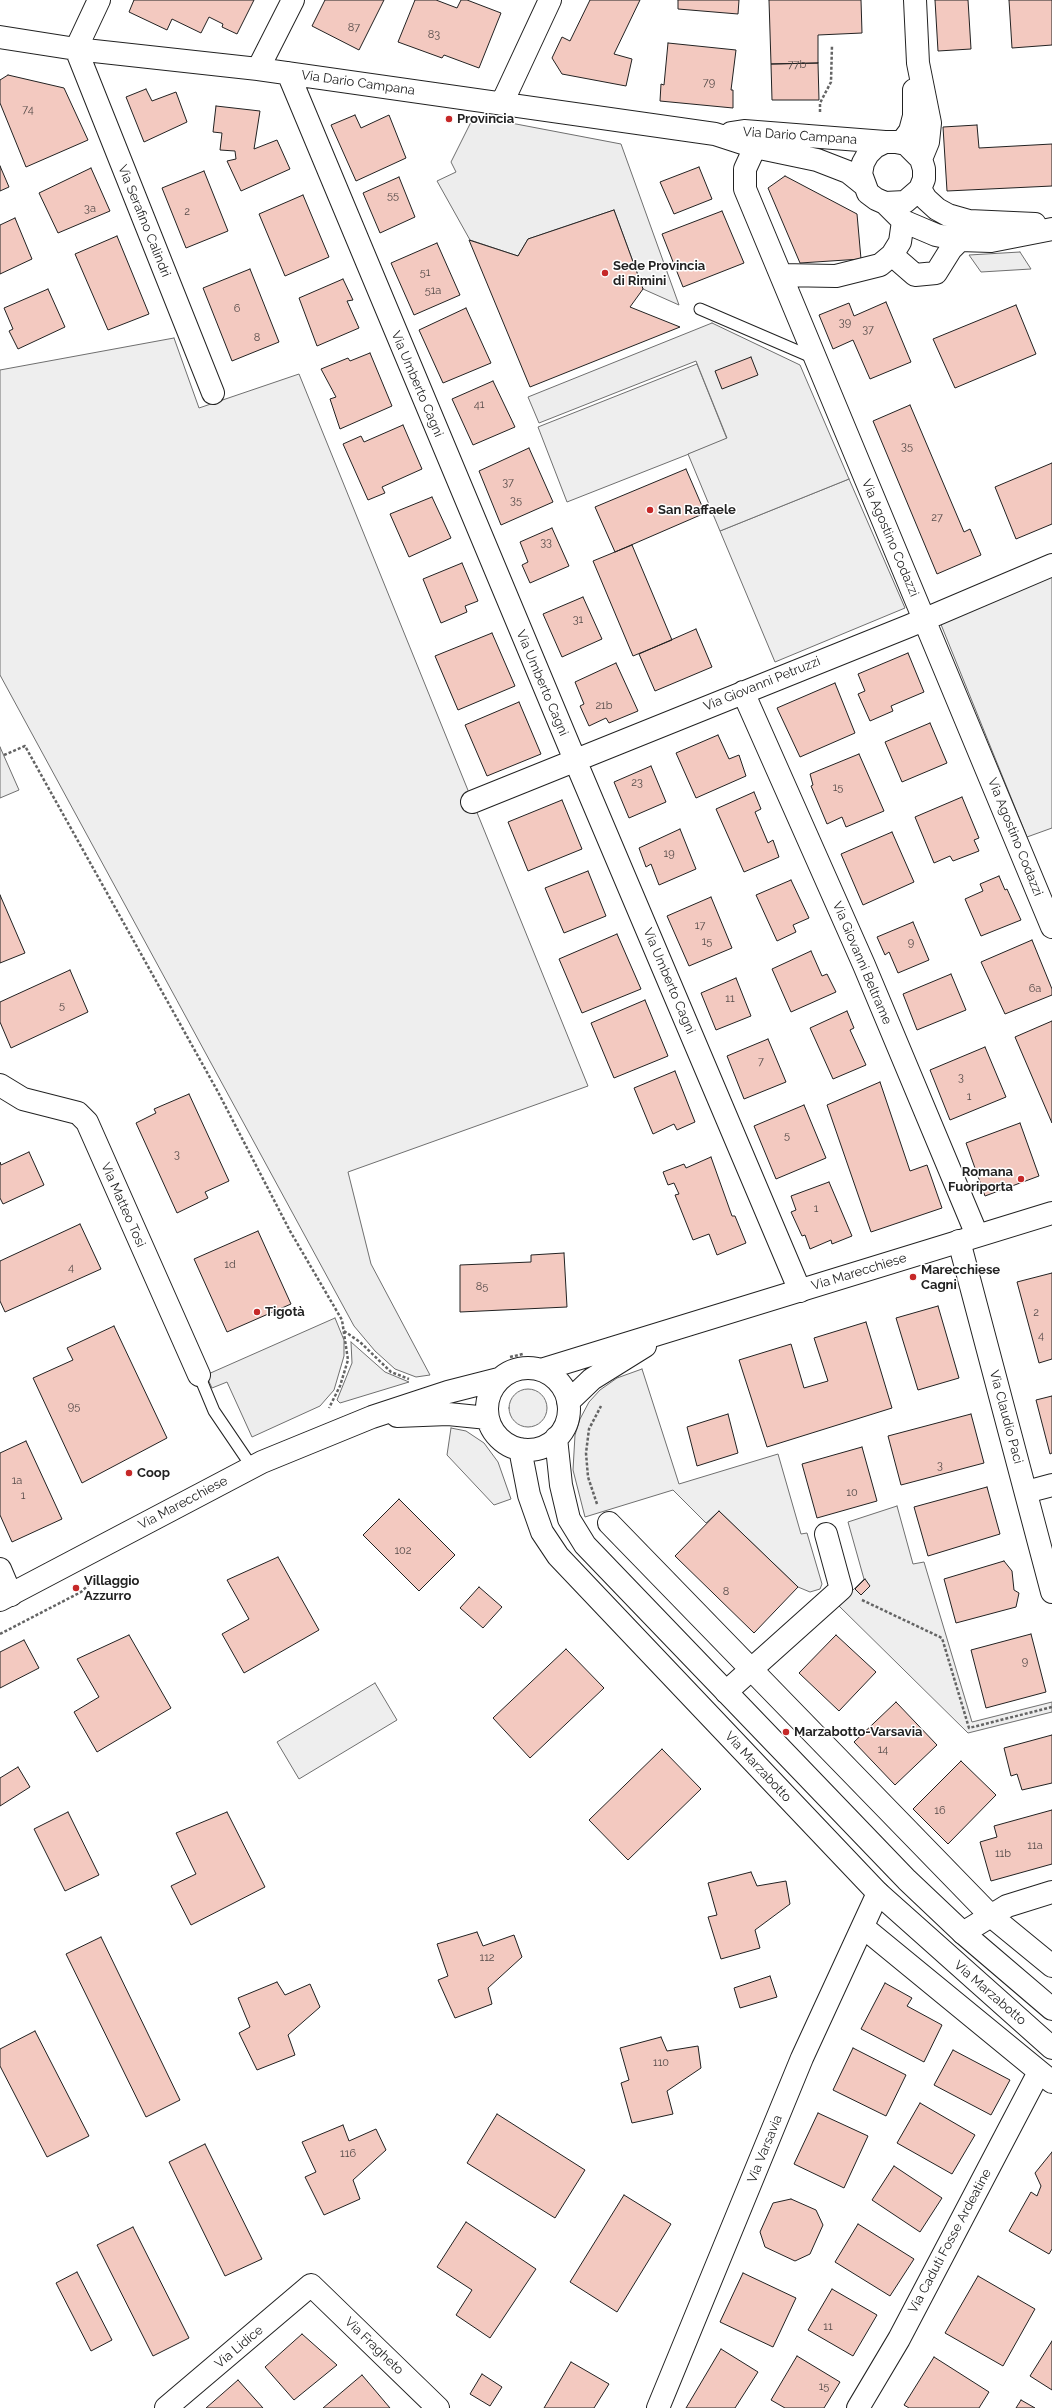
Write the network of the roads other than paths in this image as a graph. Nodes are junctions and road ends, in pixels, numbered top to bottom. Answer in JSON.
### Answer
{"nodes":[{"id":1,"x":99,"y":0,"type":"edge"},
{"id":2,"x":292,"y":0,"type":"edge"},
{"id":3,"x":550,"y":0,"type":"edge"},
{"id":4,"x":915,"y":0,"type":"edge"},
{"id":5,"x":0,"y":38,"type":"edge"},
{"id":6,"x":76,"y":49,"type":"junction"},
{"id":7,"x":918,"y":63,"type":"junction"},
{"id":8,"x":258,"y":69,"type":"junction"},
{"id":9,"x":288,"y":73,"type":"junction"},
{"id":10,"x":502,"y":103,"type":"junction"},
{"id":11,"x":715,"y":134,"type":"junction"},
{"id":12,"x":893,"y":142,"type":"junction"},
{"id":13,"x":755,"y":147,"type":"junction"},
{"id":14,"x":921,"y":159,"type":"junction"},
{"id":15,"x":864,"y":184,"type":"junction"},
{"id":16,"x":920,"y":189,"type":"junction"},
{"id":17,"x":885,"y":203,"type":"junction"},
{"id":18,"x":903,"y":221,"type":"junction"},
{"id":19,"x":1052,"y":229,"type":"edge"},
{"id":20,"x":960,"y":240,"type":"junction"},
{"id":21,"x":892,"y":255,"type":"junction"},
{"id":22,"x":781,"y":275,"type":"junction"},
{"id":23,"x":700,"y":309,"type":"dead end"},
{"id":24,"x":816,"y":359,"type":"junction"},
{"id":25,"x":213,"y":393,"type":"dead end"},
{"id":26,"x":1052,"y":565,"type":"edge"},
{"id":27,"x":924,"y":620,"type":"junction"},
{"id":28,"x":743,"y":692,"type":"junction"},
{"id":29,"x":575,"y":760,"type":"junction"},
{"id":30,"x":472,"y":802,"type":"dead end"},
{"id":31,"x":1052,"y":928,"type":"edge"},
{"id":32,"x":0,"y":1085,"type":"edge"},
{"id":33,"x":1052,"y":1213,"type":"edge"},
{"id":34,"x":968,"y":1238,"type":"junction"},
{"id":35,"x":800,"y":1291,"type":"junction"},
{"id":36,"x":666,"y":1332,"type":"junction"},
{"id":37,"x":541,"y":1370,"type":"junction"},
{"id":38,"x":199,"y":1375,"type":"joint"},
{"id":39,"x":499,"y":1379,"type":"junction"},
{"id":40,"x":568,"y":1402,"type":"junction"},
{"id":41,"x":372,"y":1417,"type":"junction"},
{"id":42,"x":488,"y":1418,"type":"junction"},
{"id":43,"x":556,"y":1438,"type":"junction"},
{"id":44,"x":520,"y":1449,"type":"junction"},
{"id":45,"x":252,"y":1467,"type":"junction"},
{"id":46,"x":1052,"y":1485,"type":"edge"},
{"id":47,"x":1026,"y":1492,"type":"junction"},
{"id":48,"x":609,"y":1523,"type":"road end"},
{"id":49,"x":826,"y":1534,"type":"dead end"},
{"id":50,"x":0,"y":1569,"type":"edge"},
{"id":51,"x":1052,"y":1592,"type":"edge"},
{"id":52,"x":6,"y":1597,"type":"edge"},
{"id":53,"x":752,"y":1668,"type":"junction"},
{"id":54,"x":726,"y":1692,"type":"junction"},
{"id":55,"x":1052,"y":1892,"type":"edge"},
{"id":56,"x":878,"y":1893,"type":"junction"},
{"id":57,"x":991,"y":1916,"type":"junction"},
{"id":58,"x":863,"y":1926,"type":"junction"},
{"id":59,"x":964,"y":1933,"type":"junction"},
{"id":60,"x":1052,"y":1966,"type":"edge"},
{"id":61,"x":1052,"y":2009,"type":"edge"},
{"id":62,"x":1052,"y":2048,"type":"edge"},
{"id":63,"x":1045,"y":2077,"type":"edge"},
{"id":64,"x":311,"y":2285,"type":"joint"},
{"id":65,"x":166,"y":2408,"type":"edge"},
{"id":66,"x":437,"y":2408,"type":"edge"},
{"id":67,"x":658,"y":2408,"type":"edge"},
{"id":68,"x":858,"y":2408,"type":"edge"}],
"edges":[{"from":1,"to":6,"type":"street"},
{"from":2,"to":8,"type":"street"},
{"from":3,"to":10,"type":"street"},
{"from":4,"to":7,"type":"street"},
{"from":5,"to":6,"type":"street","name":"Via Dario Campana"},
{"from":6,"to":8,"type":"street","name":"Via Dario Campana"},
{"from":6,"to":25,"type":"street","name":"Via Serafino Calindri"},
{"from":7,"to":12,"type":"street"},
{"from":7,"to":14,"type":"street"},
{"from":8,"to":9,"type":"street","name":"Via Dario Campana"},
{"from":9,"to":10,"type":"street","name":"Via Dario Campana"},
{"from":9,"to":29,"type":"street","name":"Via Umberto Cagni"},
{"from":10,"to":11,"type":"street","name":"Via Dario Campana"},
{"from":11,"to":12,"type":"street","name":"Via Dario Campana"},
{"from":11,"to":13,"type":"street","name":"Via Dario Campana"},
{"from":12,"to":14,"type":"street","name":"Via Dario Campana"},
{"from":12,"to":15,"type":"street","name":"Via Dario Campana"},
{"from":13,"to":15,"type":"street","name":"Via Dario Campana"},
{"from":13,"to":22,"type":"street","name":"Via Agostino Codazzi"},
{"from":14,"to":16,"type":"street"},
{"from":15,"to":17,"type":"street","name":"Via Dario Campana"},
{"from":16,"to":17,"type":"street"},
{"from":16,"to":19,"type":"street","name":"Via Dario Campana"},
{"from":17,"to":18,"type":"street","name":"Via Dario Campana"},
{"from":18,"to":20,"type":"street","name":"Via Dario Campana"},
{"from":18,"to":21,"type":"street"},
{"from":19,"to":20,"type":"street","name":"Via Dario Campana"},
{"from":20,"to":21,"type":"street"},
{"from":21,"to":22,"type":"street"},
{"from":22,"to":24,"type":"street","name":"Via Agostino Codazzi"},
{"from":23,"to":24,"type":"lane"},
{"from":24,"to":27,"type":"street","name":"Via Agostino Codazzi"},
{"from":26,"to":27,"type":"street","name":"Via Giovanni Petruzzi"},
{"from":27,"to":28,"type":"street","name":"Via Giovanni Petruzzi"},
{"from":27,"to":31,"type":"street","name":"Via Agostino Codazzi"},
{"from":28,"to":29,"type":"street","name":"Via Giovanni Petruzzi"},
{"from":28,"to":34,"type":"street","name":"Via Giovanni Beltrame"},
{"from":29,"to":30,"type":"street","name":"Via Giovanni Petruzzi"},
{"from":29,"to":35,"type":"street","name":"Via Umberto Cagni"},
{"from":32,"to":38,"type":"street","name":"Via Matteo Tosi"},
{"from":33,"to":34,"type":"street","name":"Via Marecchiese"},
{"from":34,"to":35,"type":"street","name":"Via Marecchiese"},
{"from":34,"to":47,"type":"street","name":"Via Claudio Paci"},
{"from":35,"to":36,"type":"street","name":"Via Marecchiese"},
{"from":36,"to":37,"type":"street","name":"Via Marecchiese"},
{"from":36,"to":40,"type":"street","name":"Via Marecchiese"},
{"from":37,"to":39,"type":"street"},
{"from":37,"to":40,"type":"street"},
{"from":38,"to":45,"type":"lane"},
{"from":39,"to":41,"type":"street","name":"Via Marecchiese"},
{"from":39,"to":42,"type":"street"},
{"from":40,"to":43,"type":"street"},
{"from":41,"to":42,"type":"street","name":"Via Marecchiese"},
{"from":41,"to":45,"type":"street","name":"Via Marecchiese"},
{"from":42,"to":44,"type":"street"},
{"from":43,"to":44,"type":"street"},
{"from":43,"to":54,"type":"street"},
{"from":44,"to":56,"type":"street","name":"Via Marzabotto"},
{"from":45,"to":52,"type":"street","name":"Via Marecchiese"},
{"from":46,"to":47,"type":"street"},
{"from":47,"to":51,"type":"street","name":"Via Claudio Paci"},
{"from":48,"to":53,"type":"street"},
{"from":49,"to":53,"type":"street"},
{"from":50,"to":52,"type":"street"},
{"from":53,"to":54,"type":"street"},
{"from":53,"to":57,"type":"street"},
{"from":54,"to":59,"type":"street"},
{"from":55,"to":57,"type":"street"},
{"from":56,"to":58,"type":"street","name":"Via Varsavia"},
{"from":56,"to":62,"type":"street","name":"Via Marzabotto"},
{"from":57,"to":59,"type":"street"},
{"from":57,"to":60,"type":"street"},
{"from":58,"to":63,"type":"street"},
{"from":58,"to":67,"type":"street","name":"Via Varsavia"},
{"from":59,"to":61,"type":"street"},
{"from":63,"to":68,"type":"street","name":"Via Caduti Fosse Ardeatine"},
{"from":64,"to":65,"type":"street","name":"Via Lidice"},
{"from":64,"to":66,"type":"street","name":"Via Fragheto"}]}
